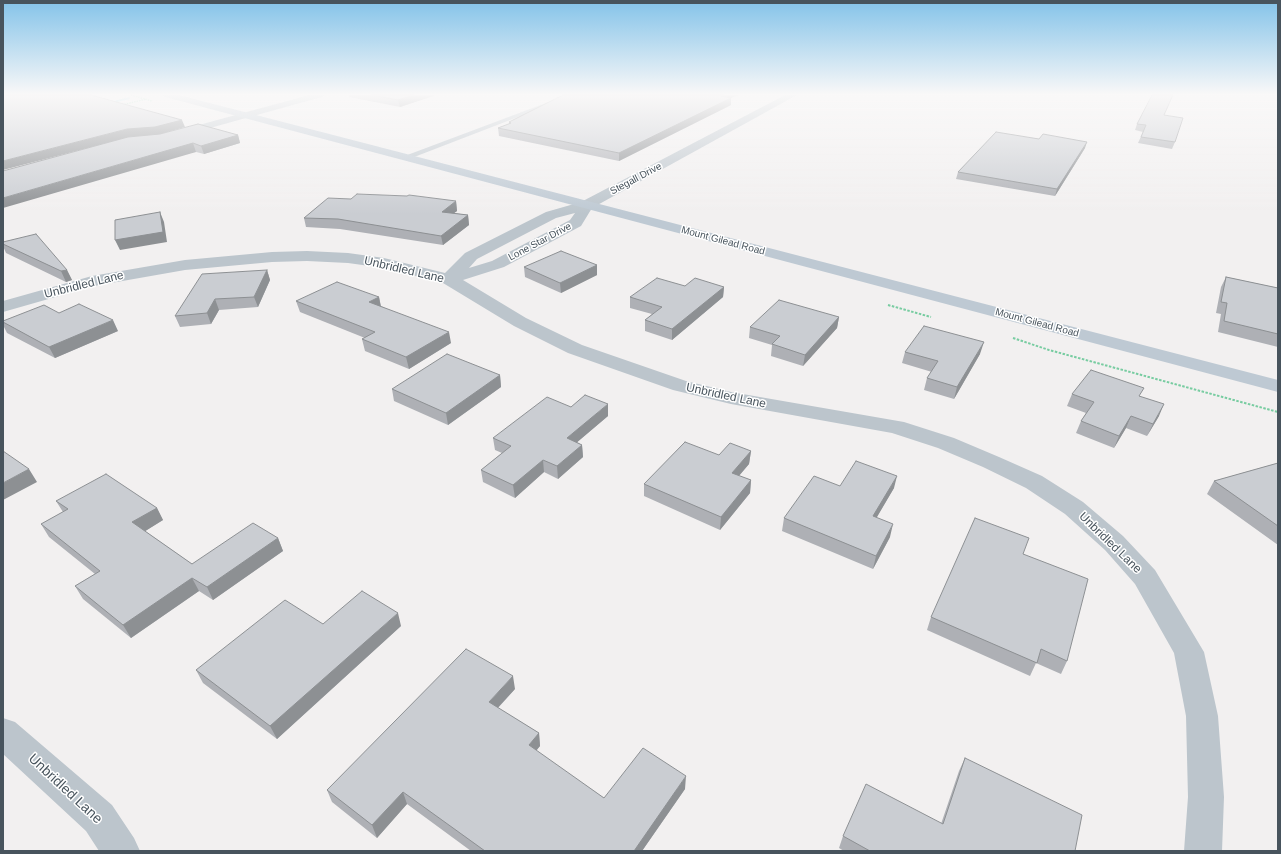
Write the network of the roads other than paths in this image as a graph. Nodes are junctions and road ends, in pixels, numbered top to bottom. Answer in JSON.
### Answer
{"nodes":[{"id":1,"x":322,"y":135,"type":"edge"},
{"id":2,"x":465,"y":135,"type":"edge"},
{"id":3,"x":717,"y":135,"type":"edge"},
{"id":4,"x":406,"y":157,"type":"junction"},
{"id":5,"x":586,"y":205,"type":"junction"},
{"id":6,"x":449,"y":279,"type":"junction"},
{"id":7,"x":3,"y":307,"type":"edge"},
{"id":8,"x":1278,"y":386,"type":"edge"},
{"id":9,"x":3,"y":733,"type":"edge"},
{"id":10,"x":121,"y":851,"type":"edge"},
{"id":11,"x":1203,"y":851,"type":"edge"}],
"edges":[{"from":1,"to":4,"type":"street","name":"Mount Gilead Road"},
{"from":2,"to":4,"type":"lane"},
{"from":3,"to":5,"type":"street","name":"Stegall Drive"},
{"from":4,"to":5,"type":"street","name":"Mount Gilead Road"},
{"from":5,"to":6,"type":"street","name":"Lone Star Drive"},
{"from":5,"to":8,"type":"street","name":"Mount Gilead Road"},
{"from":6,"to":7,"type":"street","name":"Unbridled Lane"},
{"from":6,"to":11,"type":"street","name":"Unbridled Lane"},
{"from":9,"to":10,"type":"street","name":"Unbridled Lane"}]}
